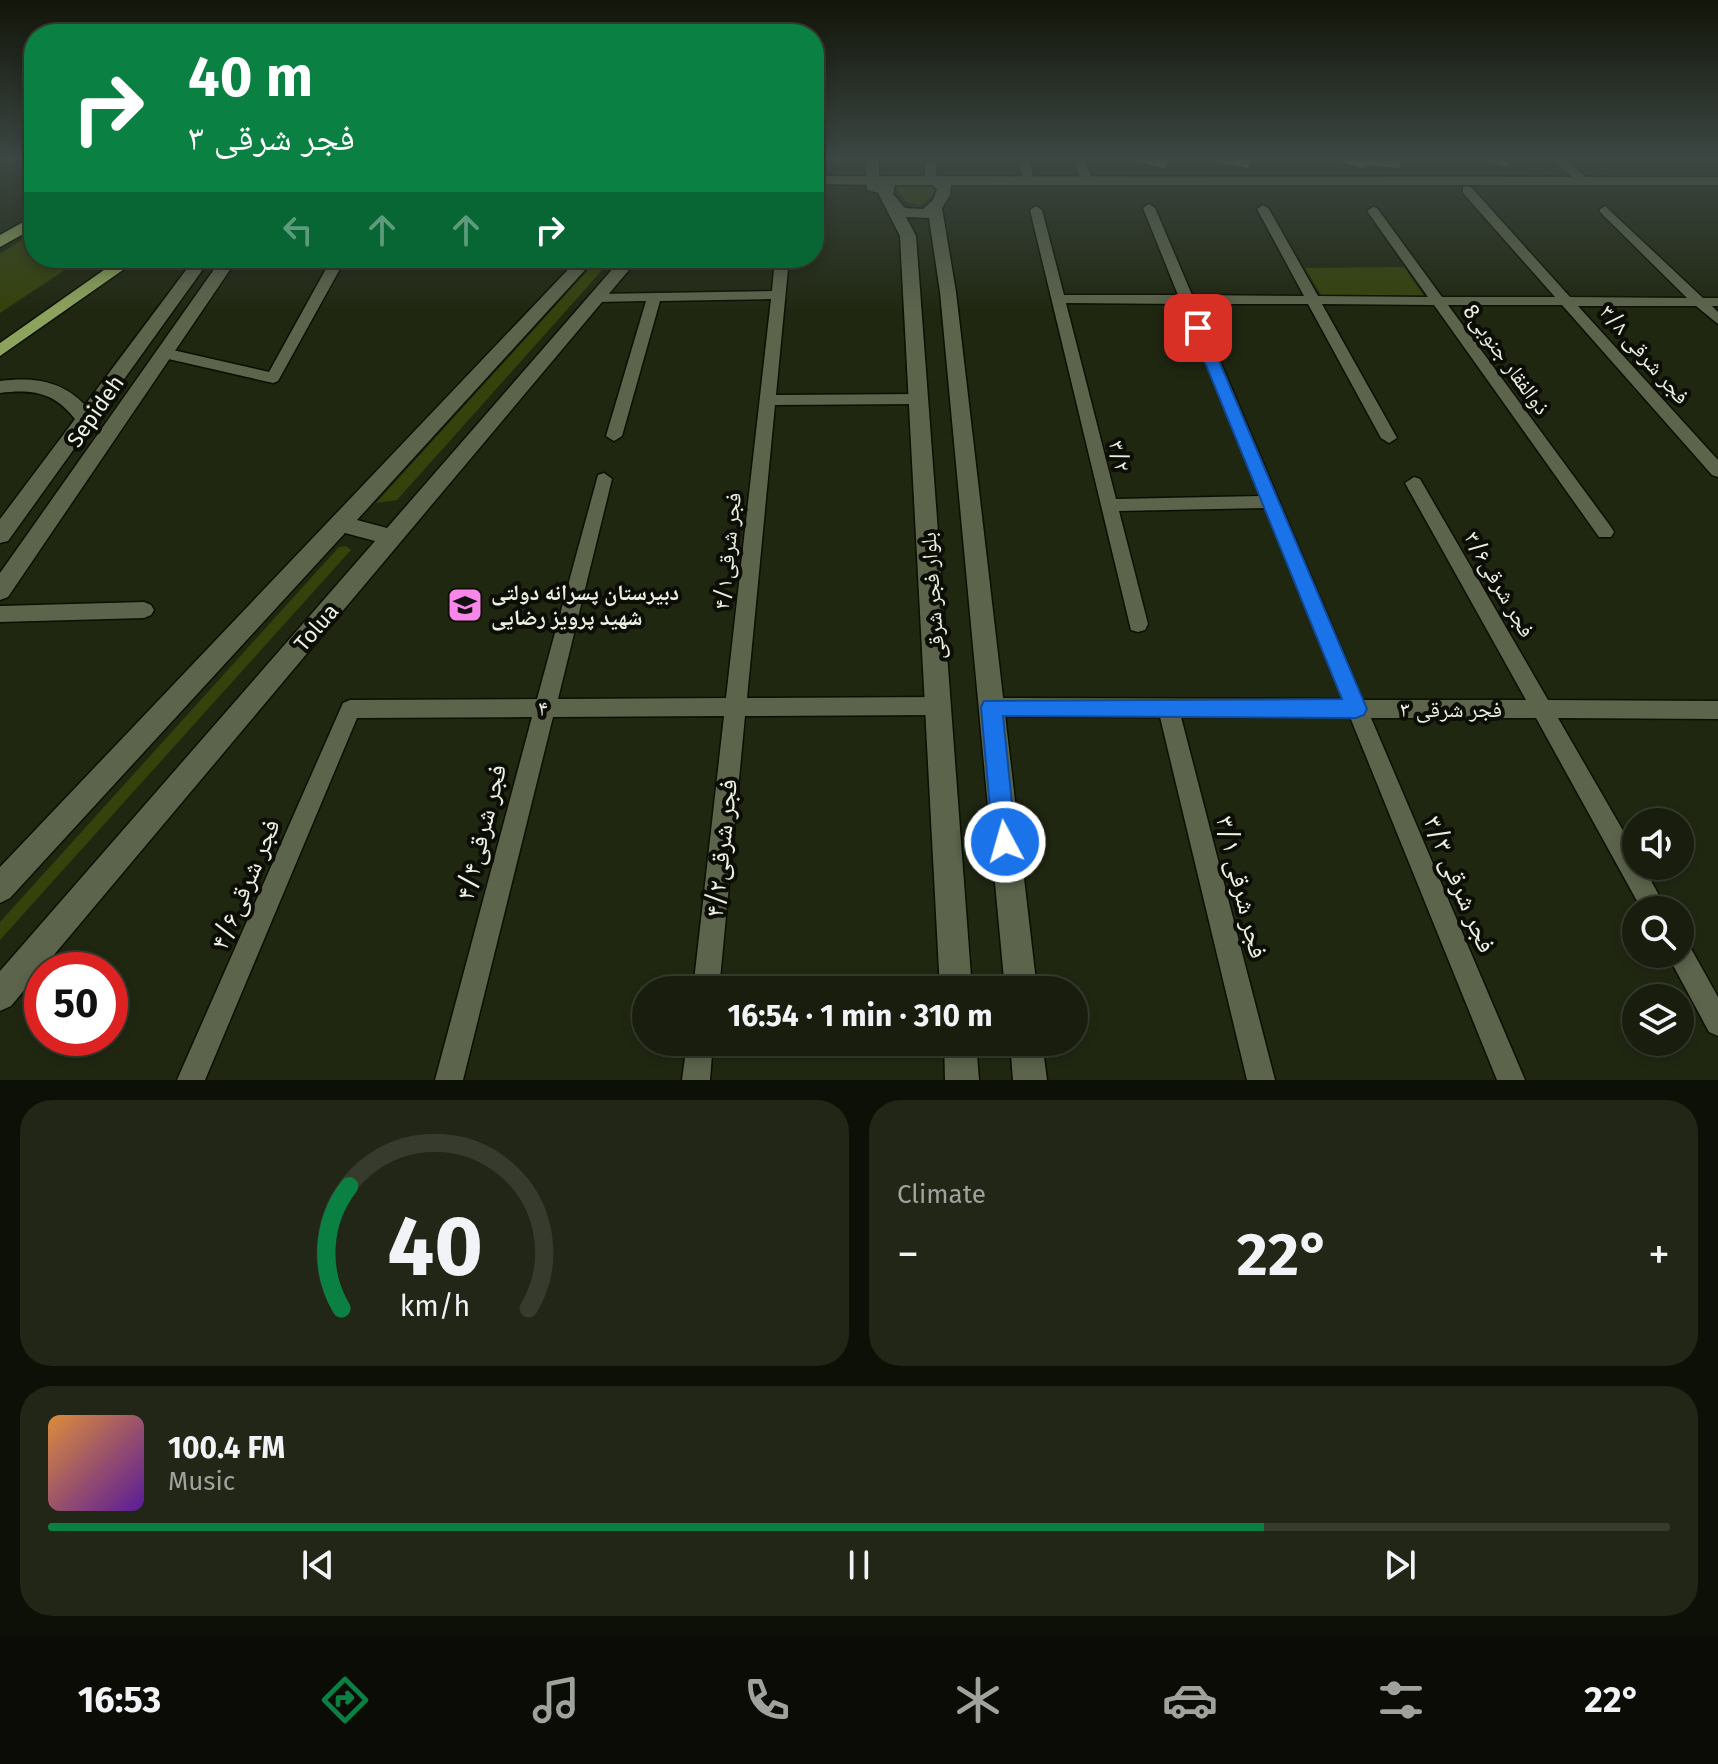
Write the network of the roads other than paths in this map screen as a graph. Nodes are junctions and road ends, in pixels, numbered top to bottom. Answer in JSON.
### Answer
{"nodes":[{"id":1,"x":896,"y":210,"type":"edge"},
{"id":2,"x":937,"y":210,"type":"edge"},
{"id":3,"x":1036,"y":210,"type":"dead end"},
{"id":4,"x":1150,"y":210,"type":"edge"},
{"id":5,"x":1264,"y":210,"type":"edge"},
{"id":6,"x":1486,"y":210,"type":"edge"},
{"id":7,"x":1605,"y":210,"type":"dead end"},
{"id":8,"x":1373,"y":211,"type":"dead end"},
{"id":9,"x":24,"y":214,"type":"edge"},
{"id":10,"x":24,"y":227,"type":"edge"},
{"id":11,"x":0,"y":228,"type":"edge"},
{"id":12,"x":908,"y":241,"type":"junction"},
{"id":13,"x":0,"y":242,"type":"edge"},
{"id":14,"x":940,"y":245,"type":"junction"},
{"id":15,"x":98,"y":268,"type":"edge"},
{"id":16,"x":118,"y":268,"type":"edge"},
{"id":17,"x":196,"y":268,"type":"edge"},
{"id":18,"x":223,"y":268,"type":"edge"},
{"id":19,"x":334,"y":268,"type":"edge"},
{"id":20,"x":579,"y":268,"type":"edge"},
{"id":21,"x":622,"y":268,"type":"edge"},
{"id":22,"x":781,"y":268,"type":"edge"},
{"id":23,"x":778,"y":295,"type":"junction"},
{"id":24,"x":654,"y":297,"type":"junction"},
{"id":25,"x":597,"y":298,"type":"junction"},
{"id":26,"x":1058,"y":299,"type":"junction"},
{"id":27,"x":1186,"y":299,"type":"junction"},
{"id":28,"x":1313,"y":300,"type":"junction"},
{"id":29,"x":1438,"y":301,"type":"junction"},
{"id":30,"x":1570,"y":301,"type":"junction"},
{"id":31,"x":1700,"y":302,"type":"junction"},
{"id":32,"x":1718,"y":302,"type":"edge"},
{"id":33,"x":1718,"y":320,"type":"edge"},
{"id":34,"x":0,"y":334,"type":"edge"},
{"id":35,"x":0,"y":351,"type":"edge"},
{"id":36,"x":164,"y":353,"type":"junction"},
{"id":37,"x":0,"y":387,"type":"edge"},
{"id":38,"x":919,"y":399,"type":"junction"},
{"id":39,"x":767,"y":400,"type":"junction"},
{"id":40,"x":85,"y":419,"type":"junction"},
{"id":41,"x":614,"y":436,"type":"dead end"},
{"id":42,"x":1389,"y":438,"type":"dead end"},
{"id":43,"x":1718,"y":471,"type":"edge"},
{"id":44,"x":604,"y":479,"type":"dead end"},
{"id":45,"x":1414,"y":483,"type":"dead end"},
{"id":46,"x":1270,"y":502,"type":"junction"},
{"id":47,"x":1109,"y":505,"type":"junction"},
{"id":48,"x":339,"y":524,"type":"junction"},
{"id":49,"x":1605,"y":532,"type":"dead end"},
{"id":50,"x":0,"y":535,"type":"edge"},
{"id":51,"x":392,"y":537,"type":"junction"},
{"id":52,"x":0,"y":591,"type":"edge"},
{"id":53,"x":144,"y":610,"type":"dead end"},
{"id":54,"x":0,"y":614,"type":"edge"},
{"id":55,"x":1138,"y":624,"type":"dead end"},
{"id":56,"x":940,"y":706,"type":"junction"},
{"id":57,"x":735,"y":707,"type":"junction"},
{"id":58,"x":992,"y":707,"type":"junction"},
{"id":59,"x":542,"y":708,"type":"junction"},
{"id":60,"x":1168,"y":708,"type":"junction"},
{"id":61,"x":350,"y":709,"type":"joint"},
{"id":62,"x":1356,"y":709,"type":"junction"},
{"id":63,"x":1544,"y":709,"type":"junction"},
{"id":64,"x":1718,"y":710,"type":"edge"},
{"id":65,"x":0,"y":888,"type":"edge"},
{"id":66,"x":1647,"y":896,"type":"edge"},
{"id":67,"x":1688,"y":968,"type":"edge"},
{"id":68,"x":707,"y":976,"type":"edge"},
{"id":69,"x":955,"y":976,"type":"edge"},
{"id":70,"x":1020,"y":976,"type":"edge"},
{"id":71,"x":0,"y":995,"type":"edge"},
{"id":72,"x":1718,"y":1023,"type":"edge"},
{"id":73,"x":699,"y":1056,"type":"edge"},
{"id":74,"x":961,"y":1056,"type":"edge"},
{"id":75,"x":1027,"y":1056,"type":"edge"},
{"id":76,"x":191,"y":1080,"type":"edge"},
{"id":77,"x":449,"y":1080,"type":"edge"},
{"id":78,"x":696,"y":1080,"type":"edge"},
{"id":79,"x":962,"y":1080,"type":"edge"},
{"id":80,"x":1030,"y":1080,"type":"edge"},
{"id":81,"x":1261,"y":1080,"type":"edge"},
{"id":82,"x":1511,"y":1080,"type":"edge"}],
"edges":[{"from":1,"to":12,"type":"main road","name":"بلوار فجر شرقی"},
{"from":2,"to":14,"type":"main road","name":"بلوار فجر شرقی"},
{"from":3,"to":26,"type":"street","name":"۳/۲"},
{"from":4,"to":27,"type":"street","name":"۳/۳ فجر شرقی"},
{"from":5,"to":28,"type":"street"},
{"from":6,"to":30,"type":"street","name":"۳/۸ فجر شرقی"},
{"from":7,"to":31,"type":"street"},
{"from":8,"to":29,"type":"street","name":"8ذوالفقار جنوبی"},
{"from":9,"to":11,"type":"highway"},
{"from":10,"to":13,"type":"highway"},
{"from":12,"to":14,"type":"main road"},
{"from":12,"to":38,"type":"main road","name":"بلوار فجر شرقی"},
{"from":14,"to":58,"type":"main road","name":"بلوار فجر شرقی"},
{"from":15,"to":34,"type":"highway"},
{"from":16,"to":35,"type":"highway"},
{"from":17,"to":40,"type":"main road","name":"Sepideh"},
{"from":18,"to":36,"type":"main road","name":"Sepideh"},
{"from":19,"to":36,"type":"street"},
{"from":20,"to":48,"type":"main road"},
{"from":21,"to":25,"type":"main road","name":"Tolua"},
{"from":22,"to":23,"type":"street","name":"فجر شرقی۴/۱"},
{"from":23,"to":24,"type":"street"},
{"from":23,"to":39,"type":"street","name":"فجر شرقی۴/۱"},
{"from":24,"to":25,"type":"street"},
{"from":24,"to":41,"type":"street"},
{"from":25,"to":51,"type":"main road","name":"Tolua"},
{"from":26,"to":27,"type":"street"},
{"from":26,"to":47,"type":"street","name":"۳/۲"},
{"from":27,"to":28,"type":"street"},
{"from":27,"to":46,"type":"street","name":"۳/۳ فجر شرقی"},
{"from":28,"to":29,"type":"street"},
{"from":28,"to":42,"type":"street"},
{"from":29,"to":30,"type":"street"},
{"from":29,"to":49,"type":"street","name":"8ذوالفقار جنوبی"},
{"from":30,"to":31,"type":"street"},
{"from":30,"to":43,"type":"street","name":"۳/۸ فجر شرقی"},
{"from":31,"to":32,"type":"street"},
{"from":31,"to":33,"type":"street"},
{"from":36,"to":52,"type":"main road","name":"Sepideh"},
{"from":37,"to":40,"type":"main road"},
{"from":38,"to":39,"type":"street"},
{"from":38,"to":56,"type":"main road","name":"بلوار فجر شرقی"},
{"from":39,"to":57,"type":"street","name":"فجر شرقی۴/۱"},
{"from":40,"to":50,"type":"main road","name":"Sepideh"},
{"from":44,"to":59,"type":"street","name":"فجر شرقی۴/۴"},
{"from":45,"to":63,"type":"street","name":"فجر شرقی۳/۶"},
{"from":46,"to":47,"type":"street"},
{"from":46,"to":62,"type":"street","name":"۳/۳ فجر شرقی"},
{"from":47,"to":55,"type":"street","name":"۳/۲"},
{"from":48,"to":51,"type":"main road"},
{"from":48,"to":65,"type":"main road"},
{"from":51,"to":71,"type":"main road","name":"Tolua"},
{"from":53,"to":54,"type":"street"},
{"from":56,"to":57,"type":"street","name":"۴"},
{"from":56,"to":69,"type":"main road","name":"بلوار فجر شرقی"},
{"from":57,"to":59,"type":"street","name":"۴"},
{"from":57,"to":68,"type":"street","name":"فجر شرقی۴/۲"},
{"from":58,"to":60,"type":"street","name":"۳ فجر شرقی"},
{"from":58,"to":70,"type":"main road","name":"بلوار فجر شرقی"},
{"from":59,"to":61,"type":"street","name":"۴"},
{"from":59,"to":77,"type":"street","name":"فجر شرقی۴/۴"},
{"from":60,"to":62,"type":"street","name":"۳ فجر شرقی"},
{"from":60,"to":81,"type":"street","name":"۳/۱ فجر شرقی"},
{"from":61,"to":76,"type":"street","name":"فجر شرقی۴/۶"},
{"from":62,"to":63,"type":"street","name":"۳ فجر شرقی"},
{"from":62,"to":82,"type":"street","name":"۳/۳ فجر شرقی"},
{"from":63,"to":64,"type":"street","name":"۳ فجر شرقی"},
{"from":63,"to":66,"type":"street","name":"فجر شرقی۳/۶"},
{"from":67,"to":72,"type":"street"},
{"from":73,"to":78,"type":"street"},
{"from":74,"to":79,"type":"main road"},
{"from":75,"to":80,"type":"main road"}]}
